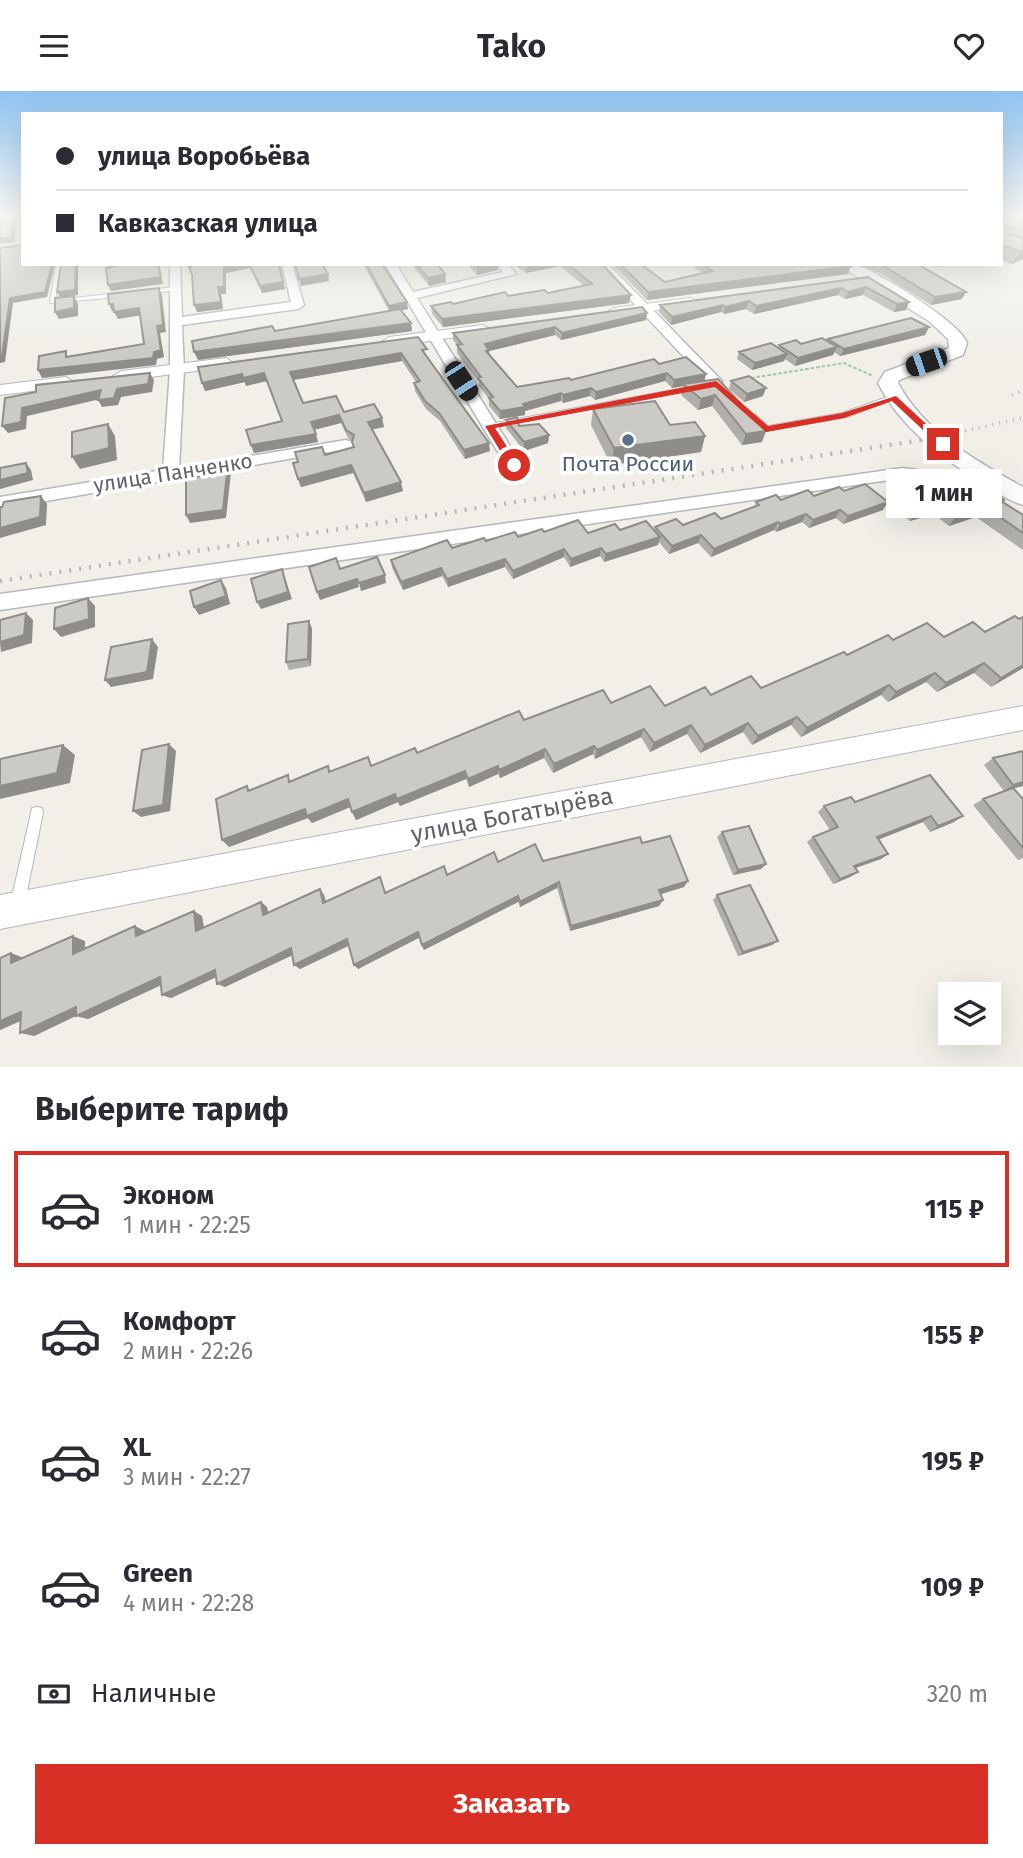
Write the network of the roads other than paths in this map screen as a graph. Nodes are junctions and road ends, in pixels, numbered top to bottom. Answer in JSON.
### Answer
{"nodes":[{"id":1,"x":58,"y":266,"type":"edge"},
{"id":2,"x":175,"y":266,"type":"edge"},
{"id":3,"x":288,"y":266,"type":"edge"},
{"id":4,"x":391,"y":266,"type":"edge"},
{"id":5,"x":504,"y":266,"type":"edge"},
{"id":6,"x":604,"y":266,"type":"edge"},
{"id":7,"x":841,"y":273,"type":"edge"},
{"id":8,"x":175,"y":289,"type":"junction"},
{"id":9,"x":408,"y":297,"type":"junction"},
{"id":10,"x":702,"y":300,"type":"edge"},
{"id":11,"x":647,"y":308,"type":"junction"},
{"id":12,"x":593,"y":315,"type":"edge"},
{"id":13,"x":176,"y":322,"type":"junction"},
{"id":14,"x":499,"y":327,"type":"edge"},
{"id":15,"x":432,"y":336,"type":"junction"},
{"id":16,"x":379,"y":343,"type":"edge"},
{"id":17,"x":244,"y":361,"type":"edge"},
{"id":18,"x":177,"y":370,"type":"junction"},
{"id":19,"x":109,"y":377,"type":"edge"},
{"id":20,"x":82,"y":381,"type":"edge"},
{"id":21,"x":721,"y":389,"type":"joint"},
{"id":22,"x":0,"y":390,"type":"edge"},
{"id":23,"x":890,"y":390,"type":"junction"},
{"id":24,"x":746,"y":411,"type":"edge"},
{"id":25,"x":490,"y":426,"type":"junction"},
{"id":26,"x":346,"y":445,"type":"dead end"},
{"id":27,"x":514,"y":465,"type":"dead end"},
{"id":28,"x":980,"y":470,"type":"junction"},
{"id":29,"x":171,"y":473,"type":"junction"},
{"id":30,"x":1023,"y":497,"type":"edge"},
{"id":31,"x":0,"y":503,"type":"edge"},
{"id":32,"x":0,"y":602,"type":"edge"},
{"id":33,"x":1023,"y":718,"type":"edge"},
{"id":34,"x":37,"y":813,"type":"dead end"},
{"id":35,"x":8,"y":910,"type":"edge"}],
"edges":[{"from":1,"to":8,"type":"lane"},
{"from":2,"to":8,"type":"street"},
{"from":3,"to":13,"type":"street"},
{"from":4,"to":9,"type":"street"},
{"from":5,"to":9,"type":"street"},
{"from":6,"to":11,"type":"street"},
{"from":7,"to":23,"type":"main road"},
{"from":8,"to":13,"type":"street"},
{"from":9,"to":15,"type":"street"},
{"from":10,"to":11,"type":"street"},
{"from":11,"to":12,"type":"street"},
{"from":11,"to":21,"type":"street"},
{"from":13,"to":18,"type":"street"},
{"from":14,"to":15,"type":"street"},
{"from":15,"to":16,"type":"street"},
{"from":15,"to":25,"type":"street"},
{"from":17,"to":18,"type":"street"},
{"from":18,"to":19,"type":"street"},
{"from":18,"to":29,"type":"street"},
{"from":20,"to":22,"type":"street"},
{"from":21,"to":25,"type":"lane"},
{"from":23,"to":24,"type":"lane"},
{"from":23,"to":28,"type":"main road"},
{"from":25,"to":27,"type":"street"},
{"from":26,"to":29,"type":"street","name":"улица Панченко"},
{"from":28,"to":30,"type":"main road"},
{"from":28,"to":32,"type":"street"},
{"from":29,"to":31,"type":"street","name":"улица Панченко"},
{"from":33,"to":35,"type":"street","name":"улица Богатырёва"},
{"from":34,"to":35,"type":"lane"}]}
